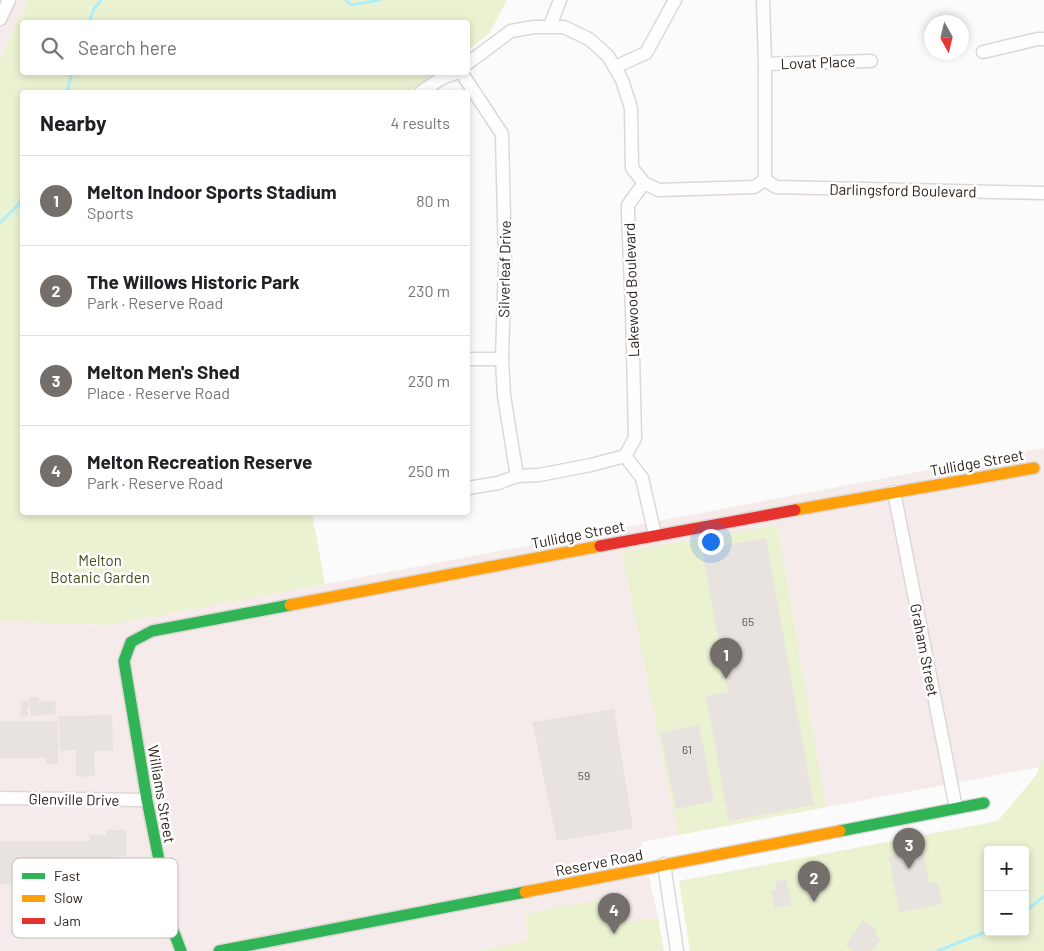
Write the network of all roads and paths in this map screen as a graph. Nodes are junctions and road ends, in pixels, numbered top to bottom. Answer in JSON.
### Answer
{"nodes":[{"id":1,"x":9,"y":0,"type":"edge"},
{"id":2,"x":560,"y":0,"type":"edge"},
{"id":3,"x":675,"y":0,"type":"edge"},
{"id":4,"x":763,"y":0,"type":"edge"},
{"id":5,"x":0,"y":19,"type":"edge"},
{"id":6,"x":550,"y":26,"type":"junction"},
{"id":7,"x":1044,"y":39,"type":"edge"},
{"id":8,"x":983,"y":52,"type":"dead end"},
{"id":9,"x":870,"y":61,"type":"dead end"},
{"id":10,"x":470,"y":62,"type":"edge"},
{"id":11,"x":765,"y":64,"type":"junction"},
{"id":12,"x":614,"y":67,"type":"junction"},
{"id":13,"x":451,"y":75,"type":"edge"},
{"id":14,"x":462,"y":75,"type":"edge"},
{"id":15,"x":424,"y":90,"type":"edge"},
{"id":16,"x":765,"y":180,"type":"junction"},
{"id":17,"x":644,"y":183,"type":"junction"},
{"id":18,"x":1044,"y":193,"type":"edge"},
{"id":19,"x":470,"y":359,"type":"edge"},
{"id":20,"x":502,"y":359,"type":"junction"},
{"id":21,"x":625,"y":456,"type":"junction"},
{"id":22,"x":1034,"y":468,"type":"dead end"},
{"id":23,"x":517,"y":476,"type":"junction"},
{"id":24,"x":470,"y":488,"type":"edge"},
{"id":25,"x":894,"y":492,"type":"junction"},
{"id":26,"x":655,"y":535,"type":"junction"},
{"id":27,"x":131,"y":642,"type":"joint"},
{"id":28,"x":0,"y":798,"type":"edge"},
{"id":29,"x":147,"y":800,"type":"junction"},
{"id":30,"x":984,"y":803,"type":"dead end"},
{"id":31,"x":956,"y":808,"type":"junction"},
{"id":32,"x":159,"y":858,"type":"edge"},
{"id":33,"x":664,"y":864,"type":"junction"},
{"id":34,"x":176,"y":938,"type":"edge"},
{"id":35,"x":181,"y":951,"type":"edge"},
{"id":36,"x":219,"y":951,"type":"edge"},
{"id":37,"x":677,"y":951,"type":"edge"}],
"edges":[{"from":1,"to":5,"type":"street"},
{"from":2,"to":6,"type":"street"},
{"from":3,"to":12,"type":"street"},
{"from":4,"to":11,"type":"street"},
{"from":6,"to":10,"type":"street"},
{"from":6,"to":12,"type":"street"},
{"from":7,"to":8,"type":"street"},
{"from":9,"to":11,"type":"street","name":"Lovat Place"},
{"from":11,"to":16,"type":"street"},
{"from":12,"to":17,"type":"street"},
{"from":13,"to":15,"type":"street"},
{"from":14,"to":20,"type":"street","name":"Silverleaf Drive"},
{"from":16,"to":17,"type":"street"},
{"from":16,"to":18,"type":"street","name":"Darlingsford Boulevard"},
{"from":17,"to":21,"type":"street","name":"Lakewood Boulevard"},
{"from":19,"to":20,"type":"street"},
{"from":20,"to":23,"type":"street","name":"Silverleaf Drive"},
{"from":21,"to":23,"type":"street"},
{"from":21,"to":26,"type":"street"},
{"from":22,"to":25,"type":"street","name":"Tullidge Street"},
{"from":23,"to":24,"type":"street"},
{"from":25,"to":26,"type":"street","name":"Tullidge Street"},
{"from":25,"to":31,"type":"street","name":"Graham Street"},
{"from":26,"to":27,"type":"street","name":"Tullidge Street"},
{"from":27,"to":29,"type":"street","name":"Williams Street"},
{"from":28,"to":29,"type":"street","name":"Glenville Drive"},
{"from":29,"to":32,"type":"street","name":"Williams Street"},
{"from":30,"to":31,"type":"street","name":"Reserve Road"},
{"from":31,"to":33,"type":"street","name":"Reserve Road"},
{"from":33,"to":36,"type":"street","name":"Reserve Road"},
{"from":33,"to":37,"type":"street"},
{"from":34,"to":35,"type":"street","name":"Williams Street"}]}
